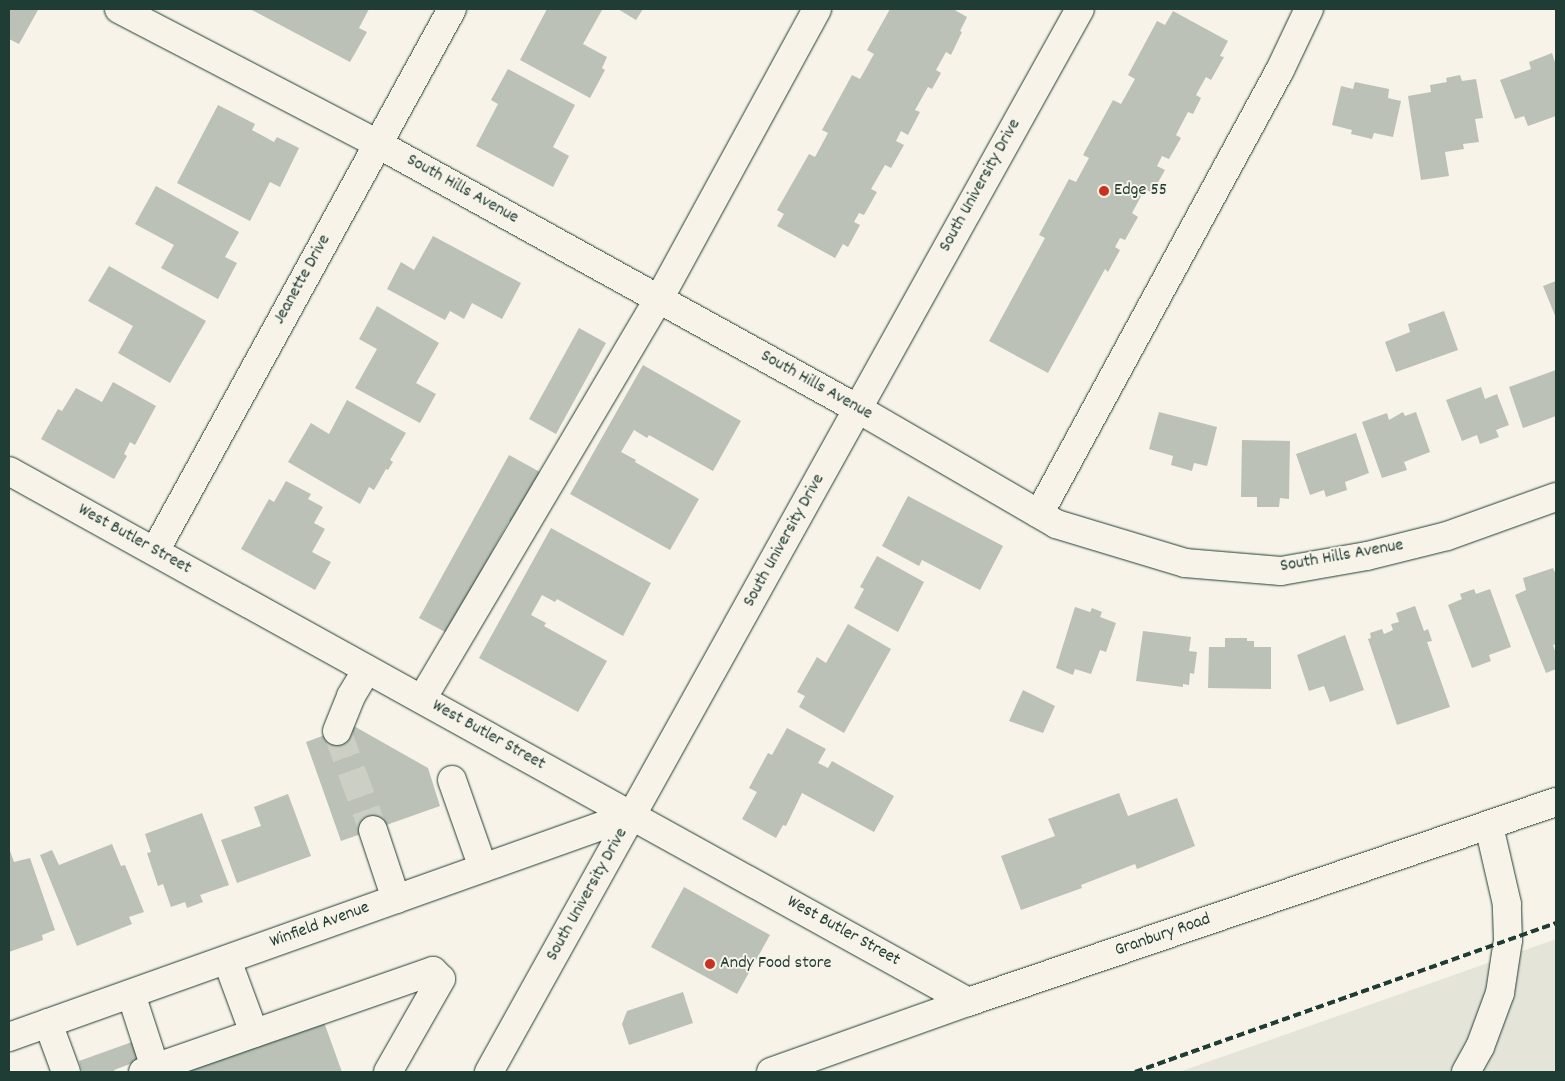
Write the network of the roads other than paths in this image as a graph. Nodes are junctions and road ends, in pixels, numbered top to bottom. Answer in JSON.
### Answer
{"nodes":[{"id":1,"x":119,"y":9,"type":"edge"},
{"id":2,"x":452,"y":9,"type":"edge"},
{"id":3,"x":817,"y":9,"type":"edge"},
{"id":4,"x":1080,"y":9,"type":"edge"},
{"id":5,"x":1309,"y":9,"type":"edge"},
{"id":6,"x":378,"y":144,"type":"junction"},
{"id":7,"x":659,"y":299,"type":"junction"},
{"id":8,"x":858,"y":409,"type":"junction"},
{"id":9,"x":9,"y":471,"type":"edge"},
{"id":10,"x":1556,"y":497,"type":"edge"},
{"id":11,"x":1039,"y":514,"type":"junction"},
{"id":12,"x":155,"y":551,"type":"junction"},
{"id":13,"x":368,"y":669,"type":"junction"},
{"id":14,"x":422,"y":699,"type":"junction"},
{"id":15,"x":337,"y":731,"type":"tunnel mouth"},
{"id":16,"x":452,"y":780,"type":"dead end"},
{"id":17,"x":1556,"y":802,"type":"edge"},
{"id":18,"x":632,"y":815,"type":"junction"},
{"id":19,"x":1488,"y":826,"type":"junction"},
{"id":20,"x":373,"y":830,"type":"tunnel mouth"},
{"id":21,"x":483,"y":868,"type":"junction"},
{"id":22,"x":396,"y":899,"type":"junction"},
{"id":23,"x":227,"y":960,"type":"junction"},
{"id":24,"x":131,"y":994,"type":"junction"},
{"id":25,"x":968,"y":1002,"type":"junction"},
{"id":26,"x":48,"y":1023,"type":"junction"},
{"id":27,"x":254,"y":1033,"type":"junction"},
{"id":28,"x":9,"y":1037,"type":"edge"},
{"id":29,"x":149,"y":1070,"type":"edge"},
{"id":30,"x":66,"y":1072,"type":"edge"},
{"id":31,"x":388,"y":1072,"type":"edge"},
{"id":32,"x":489,"y":1072,"type":"edge"},
{"id":33,"x":770,"y":1072,"type":"edge"},
{"id":34,"x":1466,"y":1072,"type":"edge"}],
"edges":[{"from":1,"to":6,"type":"street","name":"South Hills Avenue"},
{"from":2,"to":6,"type":"street","name":"Jeanette Drive"},
{"from":3,"to":7,"type":"street"},
{"from":4,"to":8,"type":"street","name":"South University Drive"},
{"from":5,"to":11,"type":"street"},
{"from":6,"to":7,"type":"street","name":"South Hills Avenue"},
{"from":6,"to":12,"type":"street","name":"Jeanette Drive"},
{"from":7,"to":8,"type":"street","name":"South Hills Avenue"},
{"from":7,"to":14,"type":"street"},
{"from":8,"to":11,"type":"street","name":"South Hills Avenue"},
{"from":8,"to":18,"type":"street","name":"South University Drive"},
{"from":9,"to":12,"type":"street","name":"West Butler Street"},
{"from":10,"to":11,"type":"street","name":"South Hills Avenue"},
{"from":12,"to":13,"type":"street","name":"West Butler Street"},
{"from":13,"to":14,"type":"street","name":"West Butler Street"},
{"from":13,"to":15,"type":"street"},
{"from":14,"to":18,"type":"street","name":"West Butler Street"},
{"from":16,"to":21,"type":"street"},
{"from":17,"to":19,"type":"street","name":"Granbury Road"},
{"from":18,"to":21,"type":"street","name":"Winfield Avenue"},
{"from":18,"to":25,"type":"street","name":"West Butler Street"},
{"from":18,"to":32,"type":"street","name":"South University Drive"},
{"from":19,"to":25,"type":"street","name":"Granbury Road"},
{"from":19,"to":34,"type":"street"},
{"from":20,"to":22,"type":"street"},
{"from":21,"to":22,"type":"street","name":"Winfield Avenue"},
{"from":22,"to":23,"type":"street","name":"Winfield Avenue"},
{"from":23,"to":24,"type":"street","name":"Winfield Avenue"},
{"from":23,"to":27,"type":"street"},
{"from":24,"to":26,"type":"street","name":"Winfield Avenue"},
{"from":24,"to":29,"type":"street"},
{"from":25,"to":33,"type":"street","name":"Granbury Road"},
{"from":26,"to":28,"type":"street","name":"Winfield Avenue"},
{"from":26,"to":30,"type":"street"},
{"from":27,"to":29,"type":"street"},
{"from":27,"to":31,"type":"street"}]}
